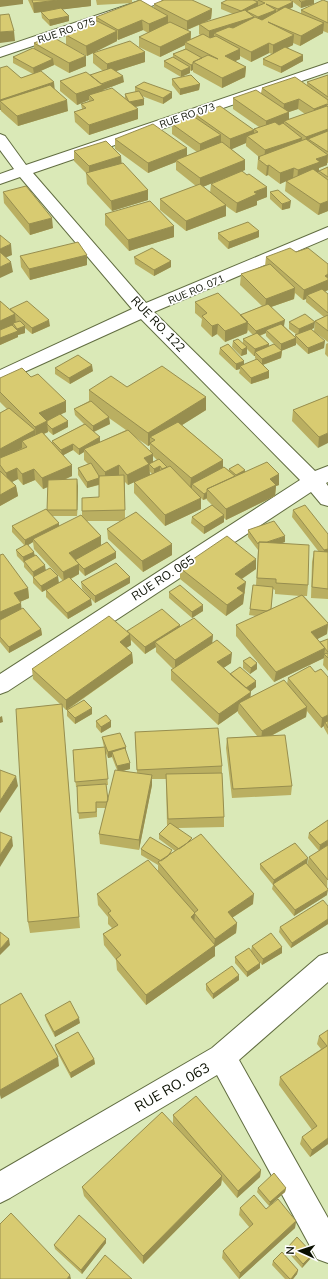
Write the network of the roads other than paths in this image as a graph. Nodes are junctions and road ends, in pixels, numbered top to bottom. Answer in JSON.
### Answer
{"nodes":[{"id":1,"x":155,"y":0,"type":"edge"},
{"id":2,"x":0,"y":53,"type":"edge"},
{"id":3,"x":328,"y":67,"type":"edge"},
{"id":4,"x":0,"y":139,"type":"edge"},
{"id":5,"x":23,"y":171,"type":"junction"},
{"id":6,"x":0,"y":179,"type":"edge"},
{"id":7,"x":328,"y":232,"type":"edge"},
{"id":8,"x":143,"y":311,"type":"junction"},
{"id":9,"x":0,"y":378,"type":"edge"},
{"id":10,"x":320,"y":477,"type":"edge"},
{"id":11,"x":328,"y":499,"type":"edge"},
{"id":12,"x":0,"y":685,"type":"edge"},
{"id":13,"x":328,"y":965,"type":"edge"},
{"id":14,"x":222,"y":1058,"type":"junction"},
{"id":15,"x":0,"y":1188,"type":"edge"},
{"id":16,"x":328,"y":1248,"type":"edge"}],
"edges":[{"from":1,"to":2,"type":"street","name":"RUE RO. 075"},
{"from":3,"to":5,"type":"street","name":"RUE RO 073"},
{"from":4,"to":5,"type":"street","name":"RUE RO. 122"},
{"from":5,"to":6,"type":"street","name":"RUE RO 073"},
{"from":5,"to":8,"type":"street","name":"RUE RO. 122"},
{"from":7,"to":8,"type":"street","name":"RUE RO. 071"},
{"from":8,"to":9,"type":"street","name":"RUE RO. 071"},
{"from":8,"to":10,"type":"street","name":"RUE RO. 122"},
{"from":10,"to":11,"type":"street","name":"RUE RO. 122"},
{"from":10,"to":12,"type":"street","name":"RUE RO. 065"},
{"from":13,"to":14,"type":"street","name":"RUE RO. 063"},
{"from":14,"to":15,"type":"street","name":"RUE RO. 063"},
{"from":14,"to":16,"type":"street"}]}
